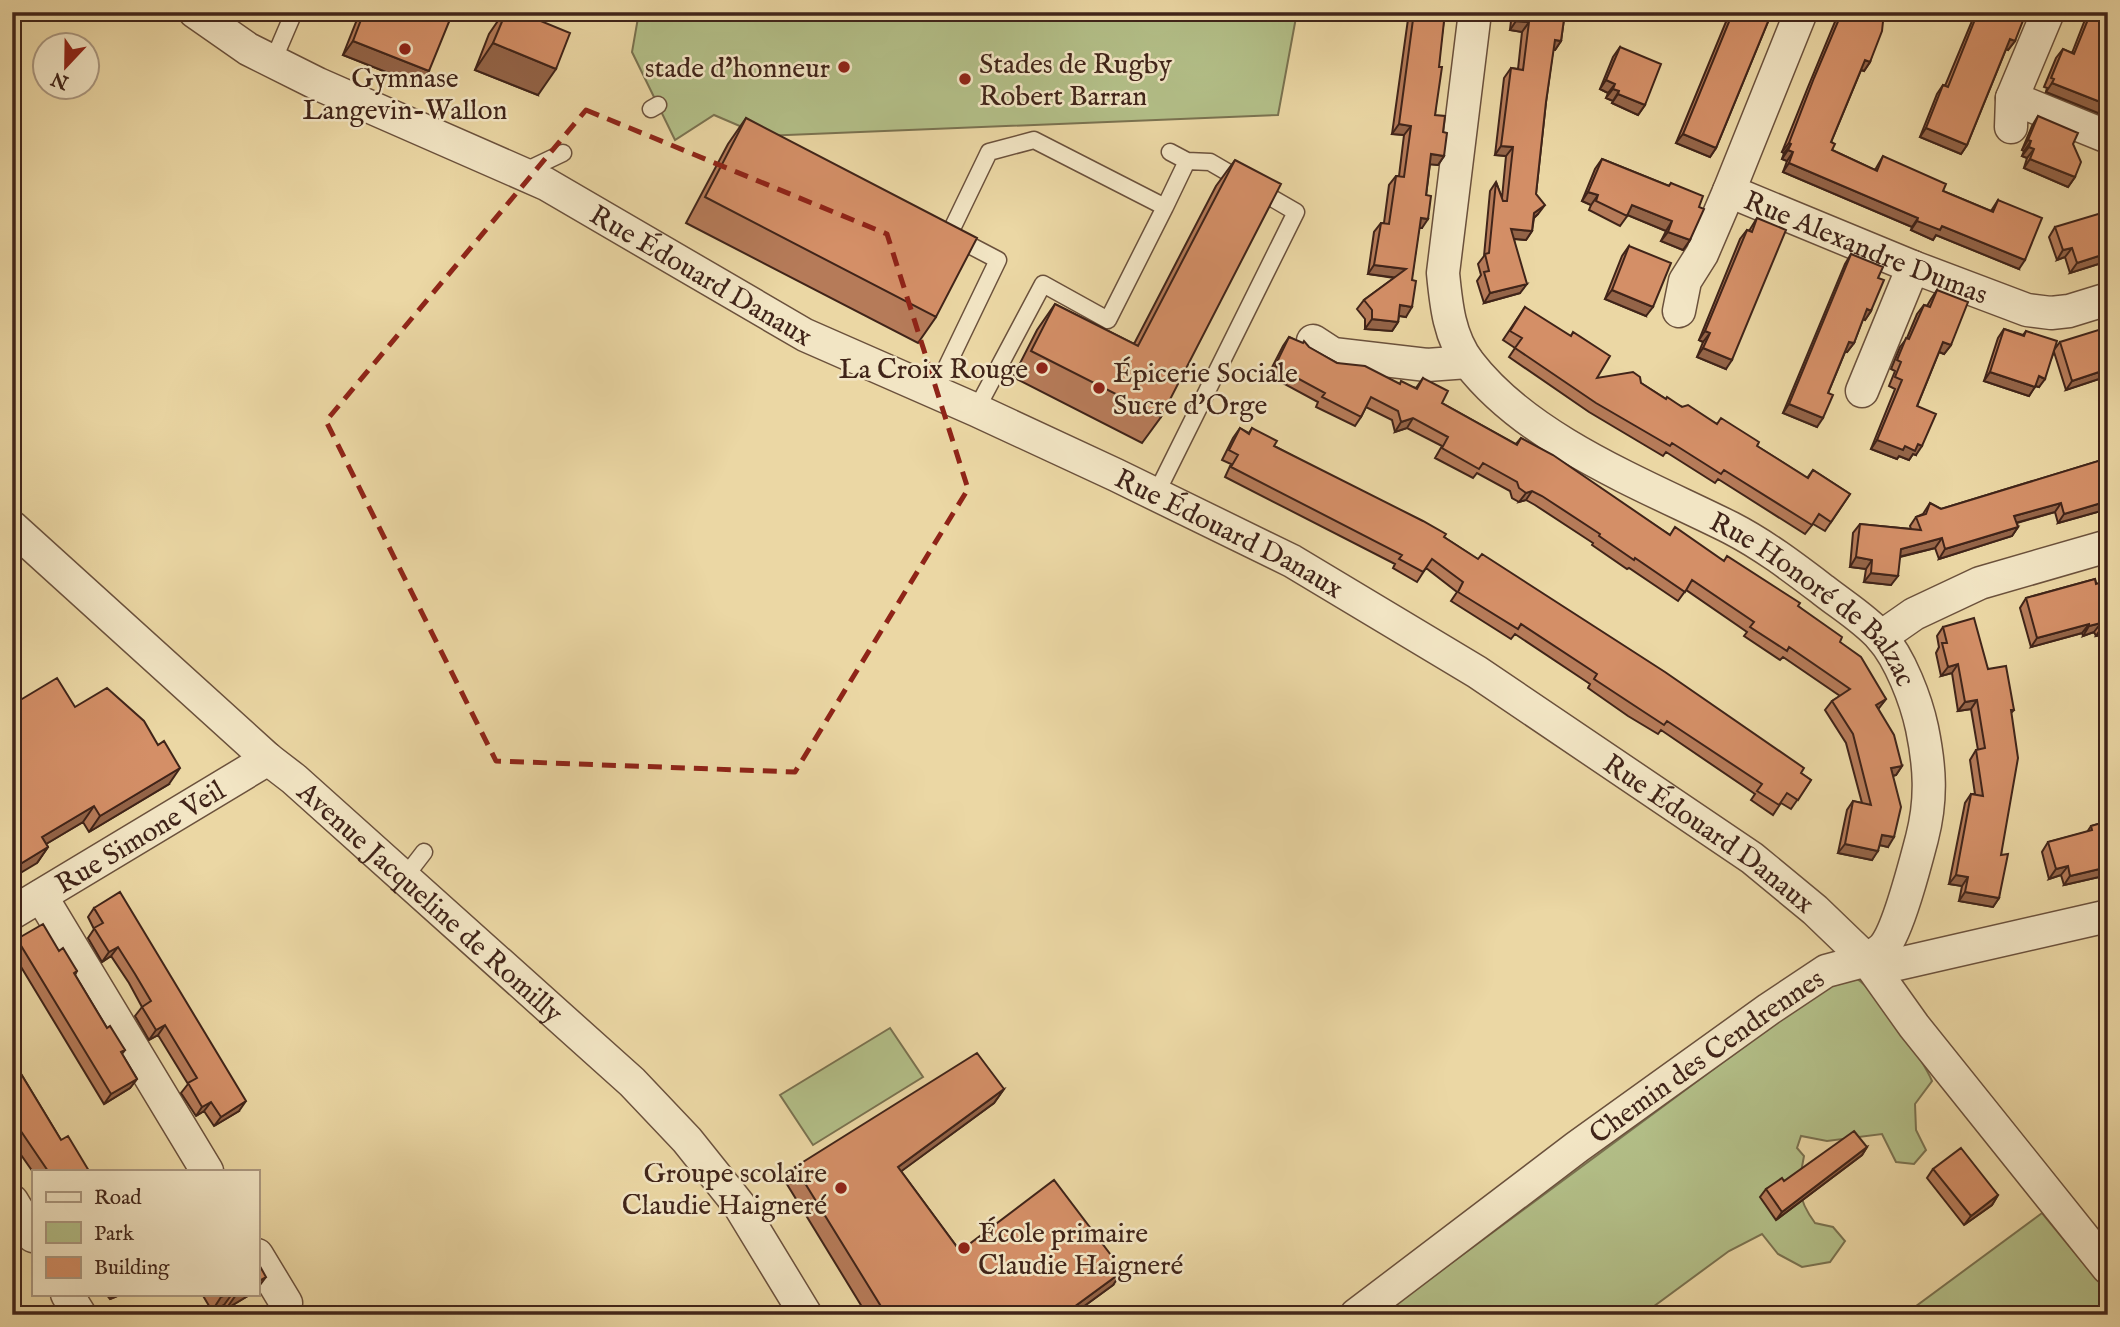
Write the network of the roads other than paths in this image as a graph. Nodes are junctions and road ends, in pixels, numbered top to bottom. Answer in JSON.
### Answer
{"nodes":[{"id":1,"x":195,"y":12,"type":"edge"},
{"id":2,"x":294,"y":12,"type":"edge"},
{"id":3,"x":1475,"y":12,"type":"edge"},
{"id":4,"x":1801,"y":12,"type":"edge"},
{"id":5,"x":2048,"y":12,"type":"edge"},
{"id":6,"x":273,"y":61,"type":"junction"},
{"id":7,"x":2108,"y":137,"type":"edge"},
{"id":8,"x":1170,"y":152,"type":"dead end"},
{"id":9,"x":562,"y":153,"type":"dead end"},
{"id":10,"x":1187,"y":161,"type":"junction"},
{"id":11,"x":523,"y":172,"type":"junction"},
{"id":12,"x":1729,"y":191,"type":"junction"},
{"id":13,"x":1165,"y":207,"type":"junction"},
{"id":14,"x":1913,"y":267,"type":"junction"},
{"id":15,"x":2108,"y":299,"type":"edge"},
{"id":16,"x":1679,"y":311,"type":"dead end"},
{"id":17,"x":1313,"y":341,"type":"dead end"},
{"id":18,"x":1468,"y":362,"type":"junction"},
{"id":19,"x":935,"y":391,"type":"junction"},
{"id":20,"x":1862,"y":391,"type":"dead end"},
{"id":21,"x":976,"y":410,"type":"junction"},
{"id":22,"x":1156,"y":494,"type":"junction"},
{"id":23,"x":12,"y":527,"type":"edge"},
{"id":24,"x":2108,"y":546,"type":"edge"},
{"id":25,"x":1881,"y":637,"type":"junction"},
{"id":26,"x":268,"y":759,"type":"junction"},
{"id":27,"x":424,"y":852,"type":"dead end"},
{"id":28,"x":404,"y":878,"type":"junction"},
{"id":29,"x":41,"y":896,"type":"junction"},
{"id":30,"x":12,"y":913,"type":"edge"},
{"id":31,"x":2108,"y":916,"type":"edge"},
{"id":32,"x":1867,"y":960,"type":"junction"},
{"id":33,"x":206,"y":1170,"type":"edge"},
{"id":34,"x":12,"y":1201,"type":"edge"},
{"id":35,"x":32,"y":1234,"type":"edge"},
{"id":36,"x":259,"y":1258,"type":"edge"},
{"id":37,"x":2108,"y":1268,"type":"edge"},
{"id":38,"x":68,"y":1296,"type":"edge"},
{"id":39,"x":286,"y":1303,"type":"dead end"},
{"id":40,"x":80,"y":1315,"type":"edge"},
{"id":41,"x":806,"y":1315,"type":"edge"},
{"id":42,"x":1356,"y":1315,"type":"edge"}],
"edges":[{"from":1,"to":6,"type":"street","name":"Rue Édouard Danaux"},
{"from":2,"to":6,"type":"lane"},
{"from":3,"to":18,"type":"street","name":"Rue Honoré de Balzac"},
{"from":4,"to":12,"type":"street","name":"Rue Alexandre Dumas"},
{"from":5,"to":7,"type":"street"},
{"from":6,"to":11,"type":"street","name":"Rue Édouard Danaux"},
{"from":8,"to":10,"type":"lane"},
{"from":9,"to":11,"type":"lane"},
{"from":10,"to":13,"type":"lane"},
{"from":10,"to":22,"type":"lane"},
{"from":11,"to":19,"type":"street","name":"Rue Édouard Danaux"},
{"from":12,"to":14,"type":"street","name":"Rue Alexandre Dumas"},
{"from":12,"to":16,"type":"street"},
{"from":13,"to":19,"type":"lane"},
{"from":13,"to":21,"type":"lane"},
{"from":14,"to":15,"type":"street","name":"Rue Alexandre Dumas"},
{"from":14,"to":20,"type":"street"},
{"from":17,"to":18,"type":"street"},
{"from":18,"to":25,"type":"street","name":"Rue Honoré de Balzac"},
{"from":19,"to":21,"type":"street","name":"Rue Édouard Danaux"},
{"from":21,"to":22,"type":"street","name":"Rue Édouard Danaux"},
{"from":22,"to":32,"type":"street","name":"Rue Édouard Danaux"},
{"from":23,"to":26,"type":"street","name":"Avenue Jacqueline de Romilly"},
{"from":24,"to":25,"type":"street"},
{"from":25,"to":32,"type":"street","name":"Rue Honoré de Balzac"},
{"from":26,"to":28,"type":"street","name":"Avenue Jacqueline de Romilly"},
{"from":26,"to":29,"type":"street","name":"Rue Simone Veil"},
{"from":27,"to":28,"type":"lane"},
{"from":28,"to":41,"type":"street","name":"Avenue Jacqueline de Romilly"},
{"from":29,"to":30,"type":"street","name":"Rue Simone Veil"},
{"from":29,"to":33,"type":"street"},
{"from":31,"to":32,"type":"street","name":"Chemin des Cendrennes"},
{"from":32,"to":37,"type":"street","name":"Rue Édouard Danaux"},
{"from":32,"to":42,"type":"street","name":"Chemin des Cendrennes"},
{"from":34,"to":35,"type":"street"},
{"from":36,"to":39,"type":"street"},
{"from":38,"to":40,"type":"street"}]}
